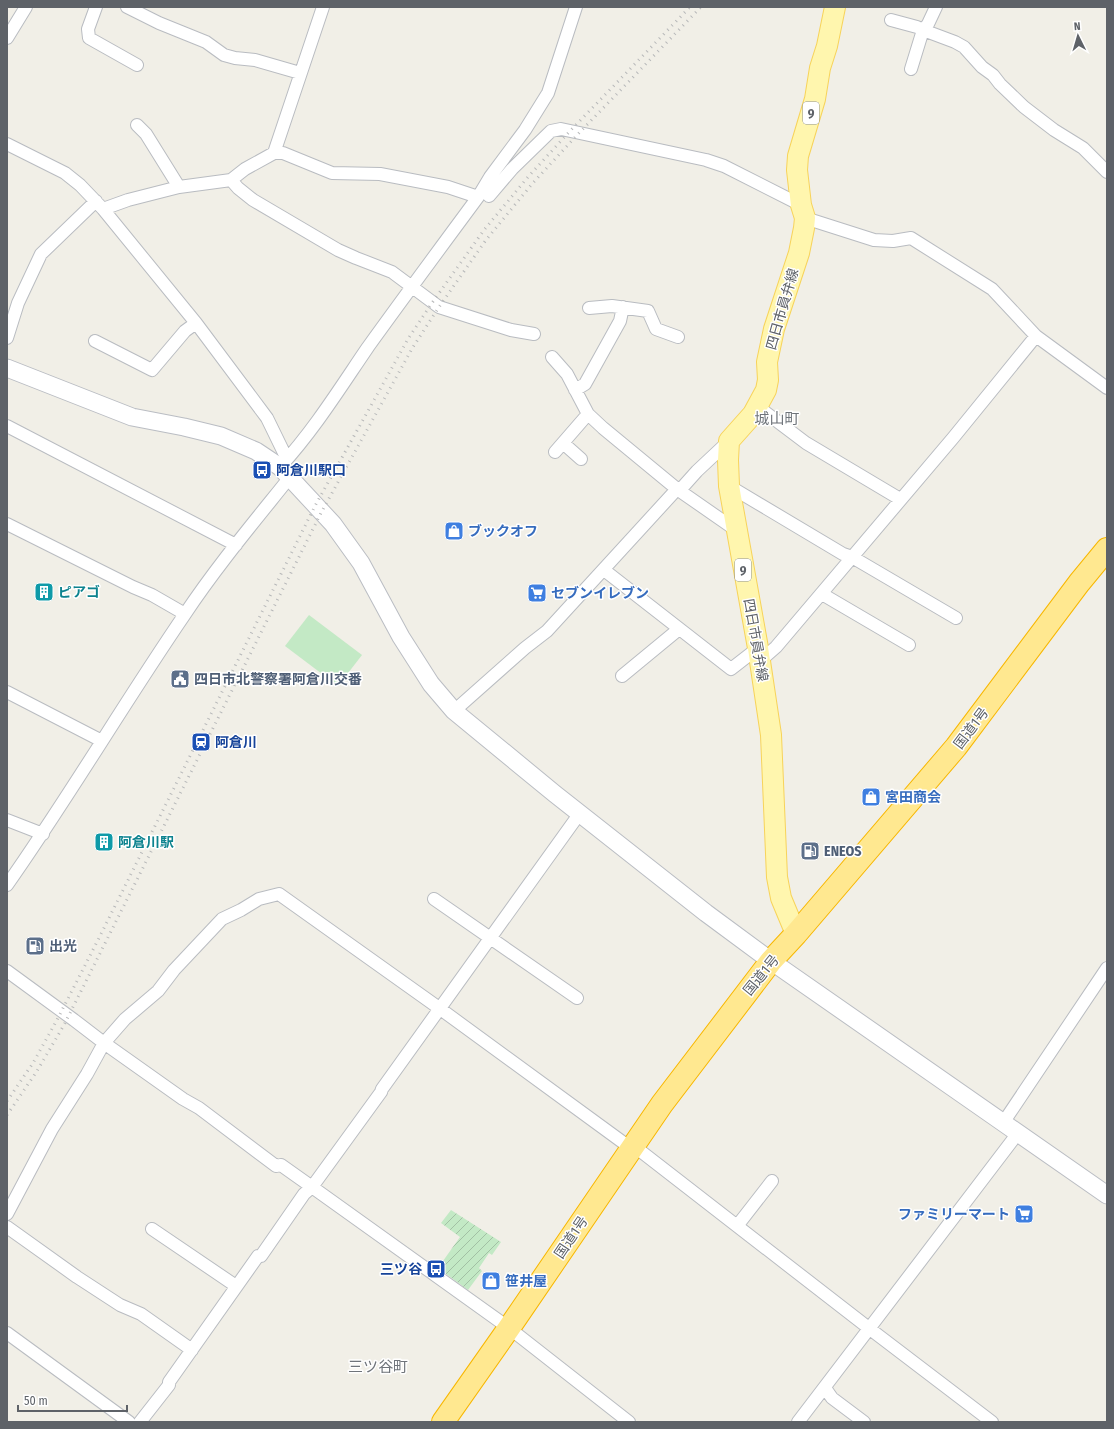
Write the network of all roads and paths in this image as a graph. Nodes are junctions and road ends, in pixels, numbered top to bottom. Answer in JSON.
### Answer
{"nodes":[{"id":1,"x":26,"y":7,"type":"edge"},
{"id":2,"x":96,"y":7,"type":"edge"},
{"id":3,"x":127,"y":7,"type":"edge"},
{"id":4,"x":324,"y":7,"type":"edge"},
{"id":5,"x":576,"y":7,"type":"edge"},
{"id":6,"x":834,"y":7,"type":"edge"},
{"id":7,"x":936,"y":7,"type":"edge"},
{"id":8,"x":891,"y":20,"type":"dead end"},
{"id":9,"x":923,"y":30,"type":"junction"},
{"id":10,"x":7,"y":38,"type":"edge"},
{"id":11,"x":137,"y":65,"type":"dead end"},
{"id":12,"x":911,"y":69,"type":"dead end"},
{"id":13,"x":300,"y":73,"type":"junction"},
{"id":14,"x":137,"y":125,"type":"dead end"},
{"id":15,"x":7,"y":144,"type":"edge"},
{"id":16,"x":274,"y":153,"type":"junction"},
{"id":17,"x":1107,"y":172,"type":"edge"},
{"id":18,"x":231,"y":180,"type":"junction"},
{"id":19,"x":179,"y":187,"type":"junction"},
{"id":20,"x":480,"y":193,"type":"junction"},
{"id":21,"x":99,"y":205,"type":"junction"},
{"id":22,"x":803,"y":212,"type":"junction"},
{"id":23,"x":412,"y":287,"type":"junction"},
{"id":24,"x":623,"y":307,"type":"junction"},
{"id":25,"x":589,"y":308,"type":"dead end"},
{"id":26,"x":196,"y":323,"type":"junction"},
{"id":27,"x":534,"y":334,"type":"dead end"},
{"id":28,"x":1036,"y":336,"type":"junction"},
{"id":29,"x":678,"y":337,"type":"dead end"},
{"id":30,"x":7,"y":338,"type":"edge"},
{"id":31,"x":95,"y":341,"type":"dead end"},
{"id":32,"x":552,"y":357,"type":"dead end"},
{"id":33,"x":7,"y":368,"type":"edge"},
{"id":34,"x":1107,"y":388,"type":"edge"},
{"id":35,"x":575,"y":390,"type":"junction"},
{"id":36,"x":757,"y":406,"type":"junction"},
{"id":37,"x":588,"y":414,"type":"junction"},
{"id":38,"x":7,"y":426,"type":"edge"},
{"id":39,"x":729,"y":441,"type":"junction"},
{"id":40,"x":581,"y":459,"type":"dead end"},
{"id":41,"x":286,"y":468,"type":"junction"},
{"id":42,"x":729,"y":486,"type":"junction"},
{"id":43,"x":678,"y":490,"type":"junction"},
{"id":44,"x":900,"y":499,"type":"junction"},
{"id":45,"x":7,"y":524,"type":"edge"},
{"id":46,"x":736,"y":530,"type":"junction"},
{"id":47,"x":236,"y":545,"type":"junction"},
{"id":48,"x":1107,"y":549,"type":"edge"},
{"id":49,"x":852,"y":557,"type":"junction"},
{"id":50,"x":604,"y":570,"type":"junction"},
{"id":51,"x":822,"y":594,"type":"junction"},
{"id":52,"x":185,"y":614,"type":"junction"},
{"id":53,"x":956,"y":618,"type":"dead end"},
{"id":54,"x":679,"y":629,"type":"junction"},
{"id":55,"x":909,"y":645,"type":"dead end"},
{"id":56,"x":759,"y":654,"type":"junction"},
{"id":57,"x":622,"y":676,"type":"dead end"},
{"id":58,"x":7,"y":692,"type":"edge"},
{"id":59,"x":454,"y":711,"type":"junction"},
{"id":60,"x":102,"y":741,"type":"junction"},
{"id":61,"x":580,"y":813,"type":"junction"},
{"id":62,"x":7,"y":820,"type":"edge"},
{"id":63,"x":43,"y":834,"type":"junction"},
{"id":64,"x":7,"y":885,"type":"edge"},
{"id":65,"x":434,"y":899,"type":"dead end"},
{"id":66,"x":796,"y":934,"type":"junction"},
{"id":67,"x":490,"y":938,"type":"junction"},
{"id":68,"x":771,"y":961,"type":"junction"},
{"id":69,"x":1107,"y":968,"type":"edge"},
{"id":70,"x":7,"y":971,"type":"edge"},
{"id":71,"x":577,"y":998,"type":"dead end"},
{"id":72,"x":439,"y":1008,"type":"junction"},
{"id":73,"x":104,"y":1043,"type":"junction"},
{"id":74,"x":1003,"y":1123,"type":"junction"},
{"id":75,"x":1018,"y":1133,"type":"junction"},
{"id":76,"x":633,"y":1147,"type":"junction"},
{"id":77,"x":772,"y":1180,"type":"dead end"},
{"id":78,"x":312,"y":1187,"type":"junction"},
{"id":79,"x":1107,"y":1195,"type":"edge"},
{"id":80,"x":7,"y":1214,"type":"edge"},
{"id":81,"x":737,"y":1226,"type":"junction"},
{"id":82,"x":7,"y":1227,"type":"edge"},
{"id":83,"x":152,"y":1228,"type":"dead end"},
{"id":84,"x":236,"y":1286,"type":"junction"},
{"id":85,"x":509,"y":1328,"type":"junction"},
{"id":86,"x":870,"y":1329,"type":"junction"},
{"id":87,"x":7,"y":1333,"type":"edge"},
{"id":88,"x":192,"y":1350,"type":"junction"},
{"id":89,"x":825,"y":1388,"type":"junction"},
{"id":90,"x":129,"y":1422,"type":"edge"},
{"id":91,"x":140,"y":1422,"type":"edge"},
{"id":92,"x":442,"y":1422,"type":"edge"},
{"id":93,"x":629,"y":1422,"type":"edge"},
{"id":94,"x":798,"y":1422,"type":"edge"},
{"id":95,"x":864,"y":1422,"type":"edge"},
{"id":96,"x":992,"y":1422,"type":"edge"}],
"edges":[{"from":1,"to":10,"type":"street"},
{"from":2,"to":11,"type":"street"},
{"from":3,"to":13,"type":"street"},
{"from":4,"to":13,"type":"street"},
{"from":5,"to":20,"type":"street"},
{"from":6,"to":22,"type":"main road","name":"四日市員弁線","number":"9"},
{"from":7,"to":9,"type":"street"},
{"from":8,"to":9,"type":"street"},
{"from":9,"to":12,"type":"street"},
{"from":9,"to":17,"type":"street"},
{"from":13,"to":16,"type":"street"},
{"from":14,"to":19,"type":"street"},
{"from":15,"to":21,"type":"street"},
{"from":16,"to":18,"type":"street"},
{"from":16,"to":20,"type":"street"},
{"from":18,"to":19,"type":"street"},
{"from":18,"to":23,"type":"street"},
{"from":19,"to":21,"type":"street"},
{"from":20,"to":22,"type":"street"},
{"from":20,"to":23,"type":"street"},
{"from":21,"to":26,"type":"street"},
{"from":21,"to":30,"type":"street"},
{"from":22,"to":28,"type":"street"},
{"from":22,"to":36,"type":"main road","name":"四日市員弁線","number":"9"},
{"from":23,"to":27,"type":"street"},
{"from":23,"to":41,"type":"street"},
{"from":24,"to":25,"type":"street"},
{"from":24,"to":29,"type":"street"},
{"from":24,"to":35,"type":"street"},
{"from":26,"to":31,"type":"street"},
{"from":26,"to":41,"type":"street"},
{"from":28,"to":34,"type":"street"},
{"from":28,"to":44,"type":"street"},
{"from":32,"to":35,"type":"street"},
{"from":33,"to":41,"type":"street"},
{"from":35,"to":37,"type":"street"},
{"from":36,"to":39,"type":"main road","name":"四日市員弁線","number":"9"},
{"from":36,"to":44,"type":"street"},
{"from":37,"to":40,"type":"street"},
{"from":37,"to":43,"type":"street"},
{"from":38,"to":47,"type":"street"},
{"from":39,"to":42,"type":"main road","name":"四日市員弁線","number":"9"},
{"from":39,"to":43,"type":"street"},
{"from":41,"to":47,"type":"street"},
{"from":41,"to":59,"type":"street"},
{"from":42,"to":46,"type":"main road","name":"四日市員弁線","number":"9"},
{"from":42,"to":49,"type":"street"},
{"from":43,"to":46,"type":"street"},
{"from":43,"to":50,"type":"street"},
{"from":44,"to":49,"type":"street"},
{"from":45,"to":52,"type":"street"},
{"from":46,"to":56,"type":"main road","name":"四日市員弁線","number":"9"},
{"from":47,"to":52,"type":"street"},
{"from":48,"to":66,"type":"highway","name":"国道1号"},
{"from":49,"to":51,"type":"street"},
{"from":49,"to":53,"type":"street"},
{"from":50,"to":54,"type":"street"},
{"from":50,"to":59,"type":"street"},
{"from":51,"to":55,"type":"street"},
{"from":51,"to":56,"type":"street"},
{"from":52,"to":60,"type":"street"},
{"from":54,"to":56,"type":"street"},
{"from":54,"to":57,"type":"street"},
{"from":56,"to":66,"type":"main road","name":"四日市員弁線","number":"9"},
{"from":58,"to":60,"type":"street"},
{"from":59,"to":61,"type":"street"},
{"from":60,"to":63,"type":"street"},
{"from":61,"to":67,"type":"street"},
{"from":61,"to":68,"type":"street"},
{"from":62,"to":63,"type":"street"},
{"from":63,"to":64,"type":"street"},
{"from":65,"to":67,"type":"street"},
{"from":66,"to":68,"type":"highway","name":"国道1号"},
{"from":67,"to":71,"type":"street"},
{"from":67,"to":72,"type":"street"},
{"from":68,"to":74,"type":"street"},
{"from":68,"to":76,"type":"highway","name":"国道1号"},
{"from":69,"to":74,"type":"street"},
{"from":70,"to":73,"type":"street"},
{"from":72,"to":73,"type":"street"},
{"from":72,"to":76,"type":"street"},
{"from":72,"to":78,"type":"street"},
{"from":73,"to":78,"type":"street"},
{"from":73,"to":80,"type":"street"},
{"from":74,"to":75,"type":"street"},
{"from":75,"to":79,"type":"street"},
{"from":75,"to":86,"type":"street"},
{"from":76,"to":81,"type":"street"},
{"from":76,"to":85,"type":"highway","name":"国道1号"},
{"from":77,"to":81,"type":"street"},
{"from":78,"to":84,"type":"street"},
{"from":78,"to":85,"type":"street"},
{"from":81,"to":86,"type":"street"},
{"from":82,"to":88,"type":"street"},
{"from":83,"to":84,"type":"street"},
{"from":84,"to":88,"type":"street"},
{"from":85,"to":92,"type":"highway","name":"国道1号"},
{"from":85,"to":93,"type":"street"},
{"from":86,"to":89,"type":"street"},
{"from":86,"to":96,"type":"street"},
{"from":87,"to":90,"type":"street"},
{"from":88,"to":91,"type":"street"},
{"from":89,"to":94,"type":"street"},
{"from":89,"to":95,"type":"street"}]}
